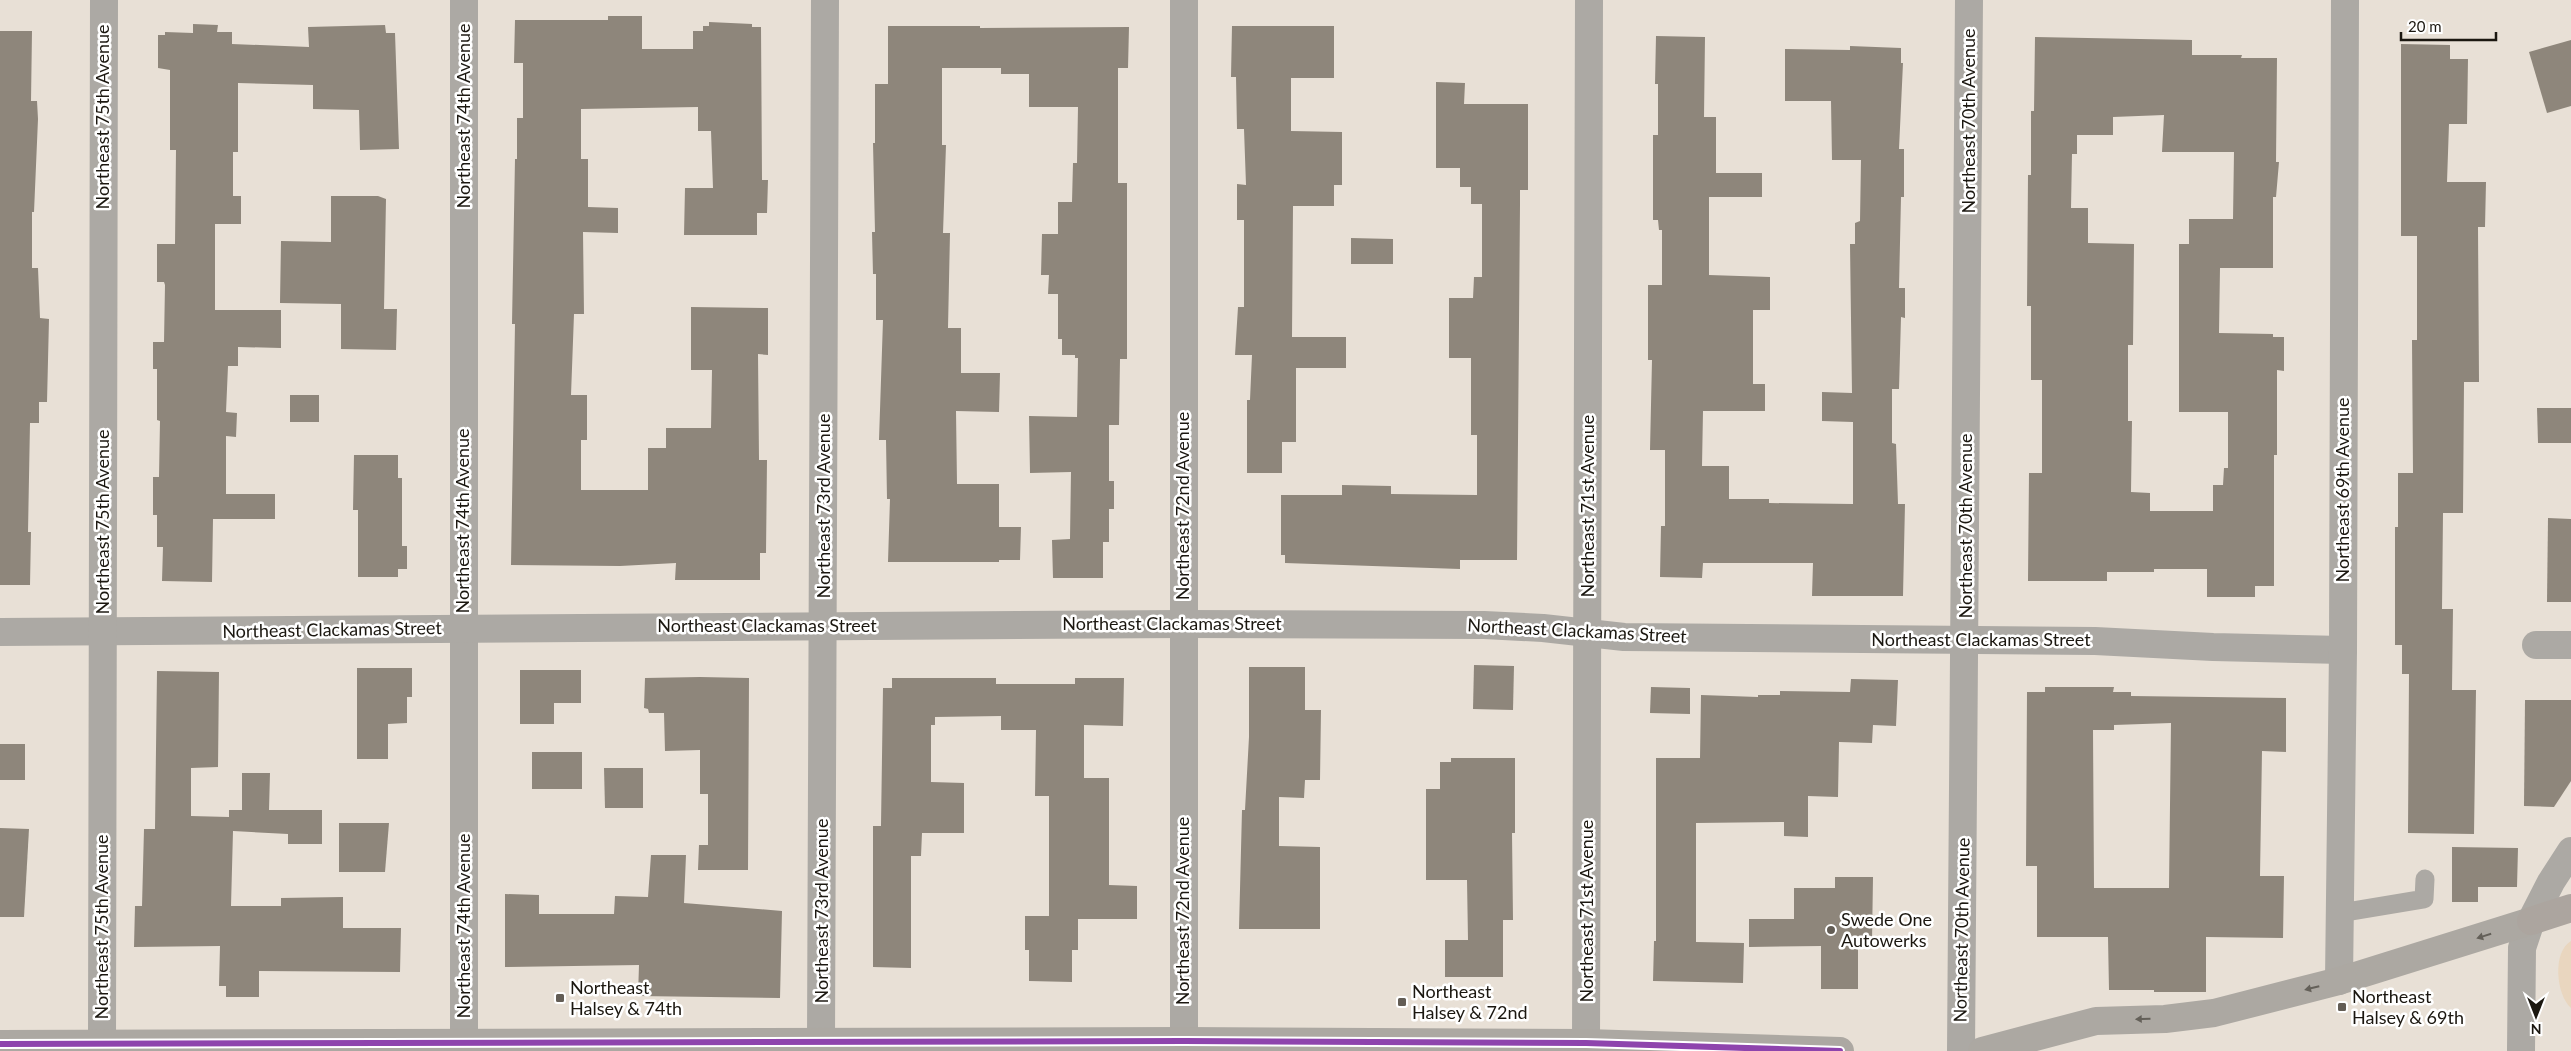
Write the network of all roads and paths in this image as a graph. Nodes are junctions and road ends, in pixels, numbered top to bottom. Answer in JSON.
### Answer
{"nodes":[{"id":1,"x":104,"y":0,"type":"edge"},
{"id":2,"x":464,"y":0,"type":"edge"},
{"id":3,"x":824,"y":0,"type":"edge"},
{"id":4,"x":1184,"y":0,"type":"edge"},
{"id":5,"x":1589,"y":0,"type":"edge"},
{"id":6,"x":1969,"y":0,"type":"edge"},
{"id":7,"x":2345,"y":0,"type":"edge"},
{"id":8,"x":1182,"y":624,"type":"junction"},
{"id":9,"x":824,"y":626,"type":"junction"},
{"id":10,"x":463,"y":628,"type":"junction"},
{"id":11,"x":0,"y":632,"type":"edge"},
{"id":12,"x":103,"y":632,"type":"junction"},
{"id":13,"x":1588,"y":633,"type":"junction"},
{"id":14,"x":1966,"y":640,"type":"junction"},
{"id":15,"x":2536,"y":645,"type":"dead end"},
{"id":16,"x":2571,"y":646,"type":"edge"},
{"id":17,"x":2343,"y":650,"type":"junction"},
{"id":18,"x":2571,"y":851,"type":"edge"},
{"id":19,"x":2425,"y":879,"type":"dead end"},
{"id":20,"x":2571,"y":908,"type":"edge"},
{"id":21,"x":2340,"y":913,"type":"junction"},
{"id":22,"x":2531,"y":921,"type":"junction"},
{"id":23,"x":2339,"y":981,"type":"junction"},
{"id":24,"x":821,"y":1041,"type":"junction"},
{"id":25,"x":1184,"y":1041,"type":"junction"},
{"id":26,"x":464,"y":1042,"type":"junction"},
{"id":27,"x":102,"y":1043,"type":"junction"},
{"id":28,"x":1586,"y":1043,"type":"junction"},
{"id":29,"x":0,"y":1044,"type":"edge"},
{"id":30,"x":625,"y":1046,"type":"edge"},
{"id":31,"x":1001,"y":1046,"type":"edge"},
{"id":32,"x":1282,"y":1046,"type":"edge"},
{"id":33,"x":251,"y":1047,"type":"edge"},
{"id":34,"x":1422,"y":1047,"type":"edge"},
{"id":35,"x":1796,"y":1050,"type":"edge"},
{"id":36,"x":1840,"y":1051,"type":"edge"},
{"id":37,"x":1961,"y":1051,"type":"edge"},
{"id":38,"x":1982,"y":1051,"type":"edge"},
{"id":39,"x":2521,"y":1051,"type":"edge"}],
"edges":[{"from":1,"to":12,"type":"street","name":"Northeast 75th Avenue"},
{"from":2,"to":10,"type":"street","name":"Northeast 74th Avenue"},
{"from":3,"to":9,"type":"street","name":"Northeast 73rd Avenue"},
{"from":4,"to":8,"type":"street","name":"Northeast 72nd Avenue"},
{"from":5,"to":13,"type":"street","name":"Northeast 71st Avenue"},
{"from":6,"to":14,"type":"street","name":"Northeast 70th Avenue"},
{"from":7,"to":17,"type":"street","name":"Northeast 69th Avenue"},
{"from":8,"to":9,"type":"street","name":"Northeast Clackamas Street"},
{"from":8,"to":13,"type":"street","name":"Northeast Clackamas Street"},
{"from":8,"to":25,"type":"street","name":"Northeast 72nd Avenue"},
{"from":9,"to":10,"type":"street","name":"Northeast Clackamas Street"},
{"from":9,"to":24,"type":"street","name":"Northeast 73rd Avenue"},
{"from":10,"to":12,"type":"street","name":"Northeast Clackamas Street"},
{"from":10,"to":26,"type":"street","name":"Northeast 74th Avenue"},
{"from":11,"to":12,"type":"street","name":"Northeast Clackamas Street"},
{"from":12,"to":27,"type":"street","name":"Northeast 75th Avenue"},
{"from":13,"to":14,"type":"street","name":"Northeast Clackamas Street"},
{"from":13,"to":28,"type":"street","name":"Northeast 71st Avenue"},
{"from":14,"to":17,"type":"street","name":"Northeast Clackamas Street"},
{"from":14,"to":37,"type":"street","name":"Northeast 70th Avenue"},
{"from":15,"to":16,"type":"street"},
{"from":17,"to":21,"type":"street","name":"Northeast 69th Avenue"},
{"from":18,"to":22,"type":"street"},
{"from":19,"to":21,"type":"lane"},
{"from":20,"to":22,"type":"highway"},
{"from":21,"to":23,"type":"street","name":"Northeast 69th Avenue"},
{"from":22,"to":23,"type":"main road","one_way":true},
{"from":22,"to":39,"type":"street"},
{"from":23,"to":38,"type":"main road","one_way":true},
{"from":24,"to":30,"type":"main road"},
{"from":24,"to":31,"type":"main road"},
{"from":25,"to":31,"type":"main road"},
{"from":25,"to":32,"type":"main road"},
{"from":26,"to":30,"type":"main road"},
{"from":26,"to":33,"type":"main road"},
{"from":27,"to":29,"type":"main road"},
{"from":27,"to":33,"type":"main road"},
{"from":28,"to":34,"type":"main road"},
{"from":28,"to":35,"type":"main road"},
{"from":32,"to":34,"type":"main road"},
{"from":35,"to":36,"type":"main road"}]}
